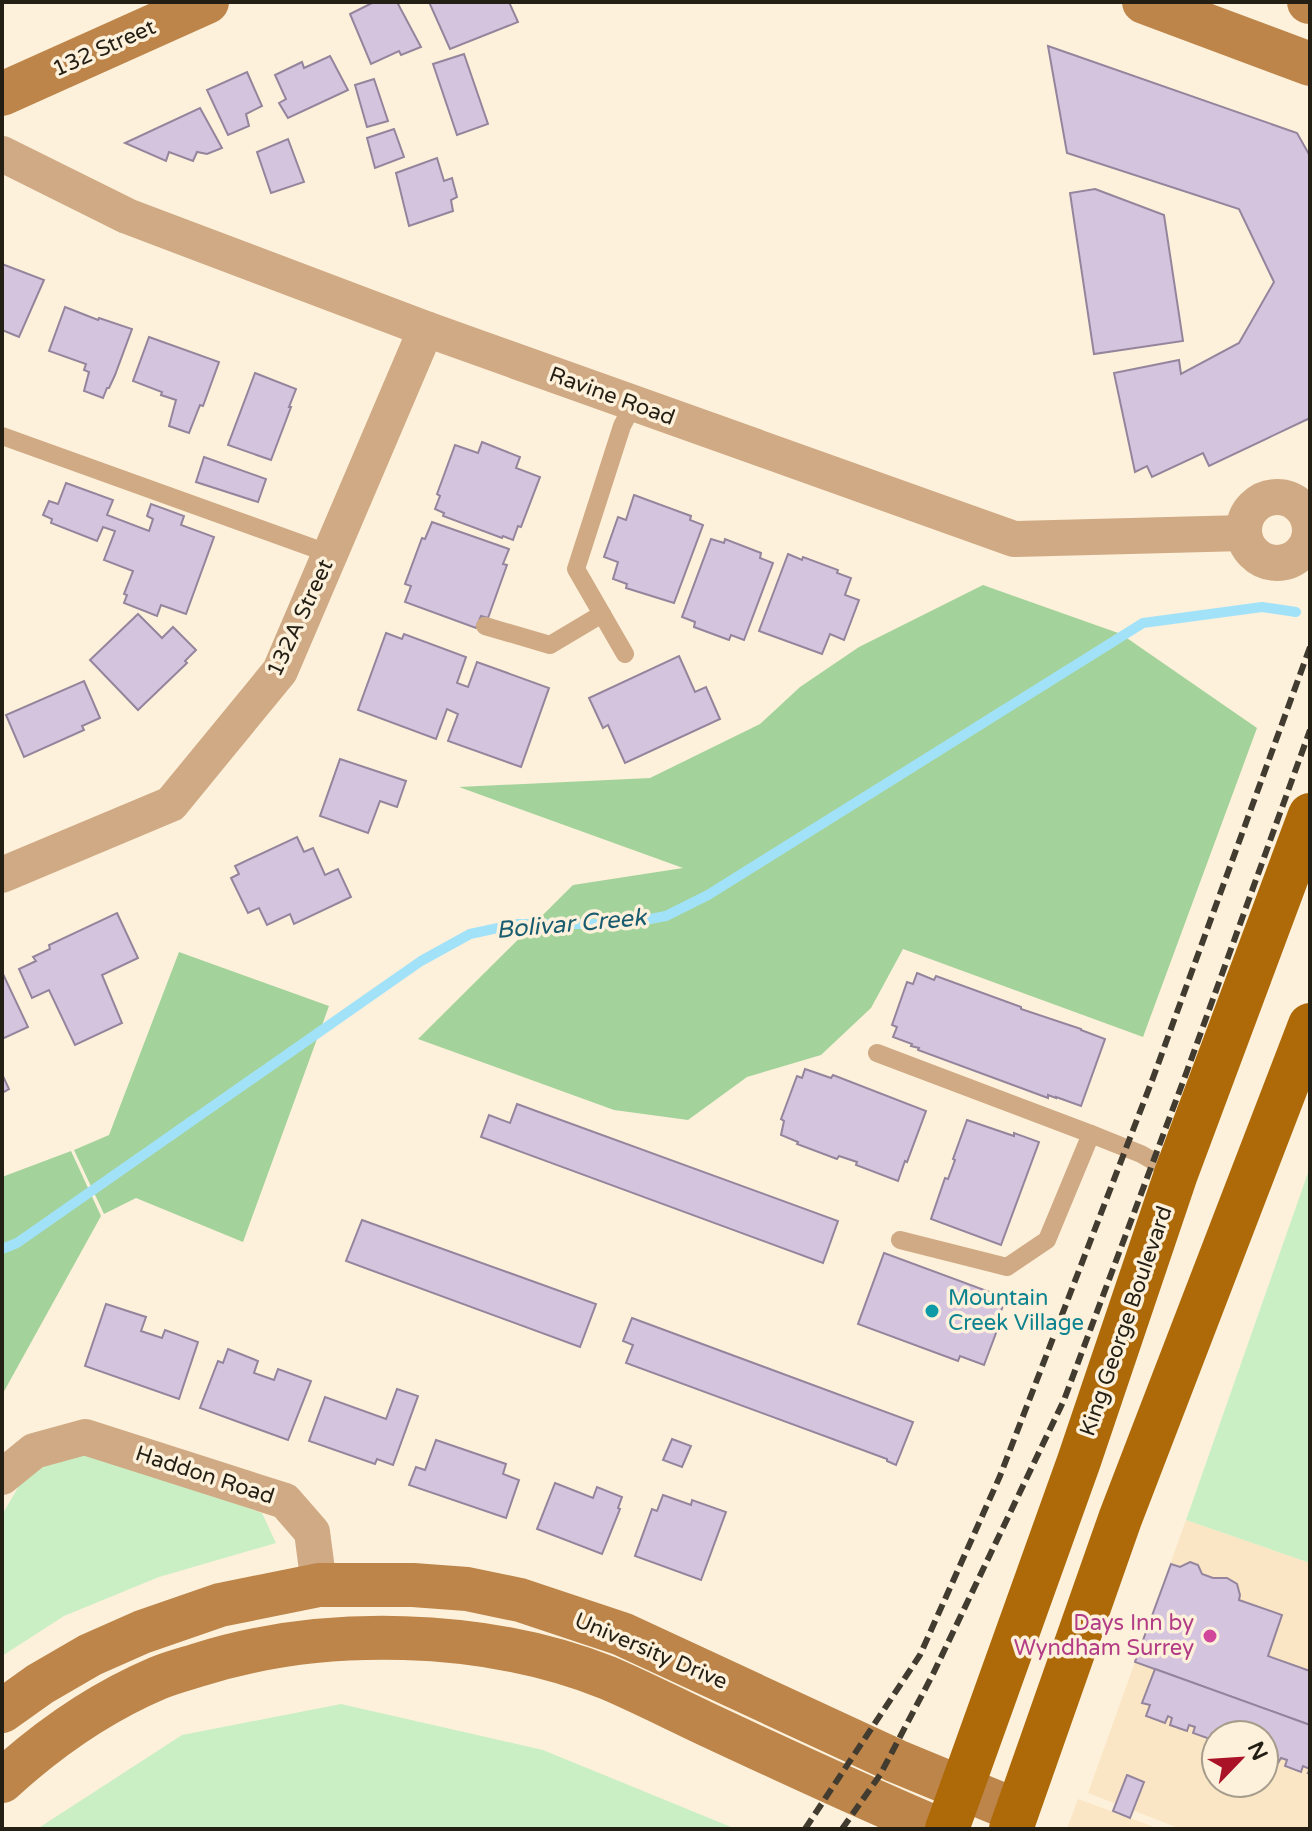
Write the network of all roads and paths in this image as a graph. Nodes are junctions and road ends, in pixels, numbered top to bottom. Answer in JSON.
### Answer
{"nodes":[{"id":1,"x":207,"y":2,"type":"edge"},
{"id":2,"x":1144,"y":2,"type":"edge"},
{"id":3,"x":1310,"y":64,"type":"edge"},
{"id":4,"x":2,"y":94,"type":"edge"},
{"id":5,"x":2,"y":154,"type":"edge"},
{"id":6,"x":426,"y":329,"type":"junction"},
{"id":7,"x":634,"y":403,"type":"junction"},
{"id":8,"x":2,"y":436,"type":"edge"},
{"id":9,"x":1244,"y":533,"type":"dead end"},
{"id":10,"x":330,"y":554,"type":"junction"},
{"id":11,"x":602,"y":614,"type":"junction"},
{"id":12,"x":485,"y":626,"type":"dead end"},
{"id":13,"x":625,"y":654,"type":"dead end"},
{"id":14,"x":1310,"y":815,"type":"edge"},
{"id":15,"x":2,"y":875,"type":"edge"},
{"id":16,"x":1310,"y":1025,"type":"edge"},
{"id":17,"x":877,"y":1053,"type":"dead end"},
{"id":18,"x":1091,"y":1134,"type":"junction"},
{"id":19,"x":1176,"y":1174,"type":"junction"},
{"id":20,"x":900,"y":1240,"type":"dead end"},
{"id":21,"x":2,"y":1477,"type":"edge"},
{"id":22,"x":319,"y":1585,"type":"junction"},
{"id":23,"x":2,"y":1711,"type":"edge"},
{"id":24,"x":2,"y":1781,"type":"edge"},
{"id":25,"x":963,"y":1789,"type":"junction"},
{"id":26,"x":1014,"y":1820,"type":"edge"},
{"id":27,"x":938,"y":1829,"type":"edge"},
{"id":28,"x":947,"y":1829,"type":"edge"}],
"edges":[{"from":1,"to":4,"type":"main road","name":"132 Street"},
{"from":2,"to":3,"type":"main road"},
{"from":5,"to":6,"type":"street","name":"Ravine Road"},
{"from":6,"to":7,"type":"street","name":"Ravine Road"},
{"from":6,"to":10,"type":"street","name":"132A Street"},
{"from":7,"to":9,"type":"street","name":"Ravine Road"},
{"from":7,"to":11,"type":"lane"},
{"from":8,"to":10,"type":"lane"},
{"from":10,"to":15,"type":"street","name":"132A Street"},
{"from":11,"to":12,"type":"lane"},
{"from":11,"to":13,"type":"lane"},
{"from":14,"to":19,"type":"main road","name":"King George Boulevard"},
{"from":16,"to":26,"type":"main road"},
{"from":17,"to":18,"type":"lane"},
{"from":18,"to":19,"type":"lane"},
{"from":18,"to":20,"type":"lane"},
{"from":19,"to":25,"type":"main road","name":"King George Boulevard"},
{"from":21,"to":22,"type":"street","name":"Haddon Road"},
{"from":22,"to":23,"type":"main road","name":"University Drive"},
{"from":22,"to":25,"type":"main road","name":"University Drive"},
{"from":24,"to":27,"type":"main road","name":"University Drive"},
{"from":25,"to":26,"type":"main road","name":"University Drive"},
{"from":25,"to":28,"type":"main road","name":"King George Boulevard"}]}
